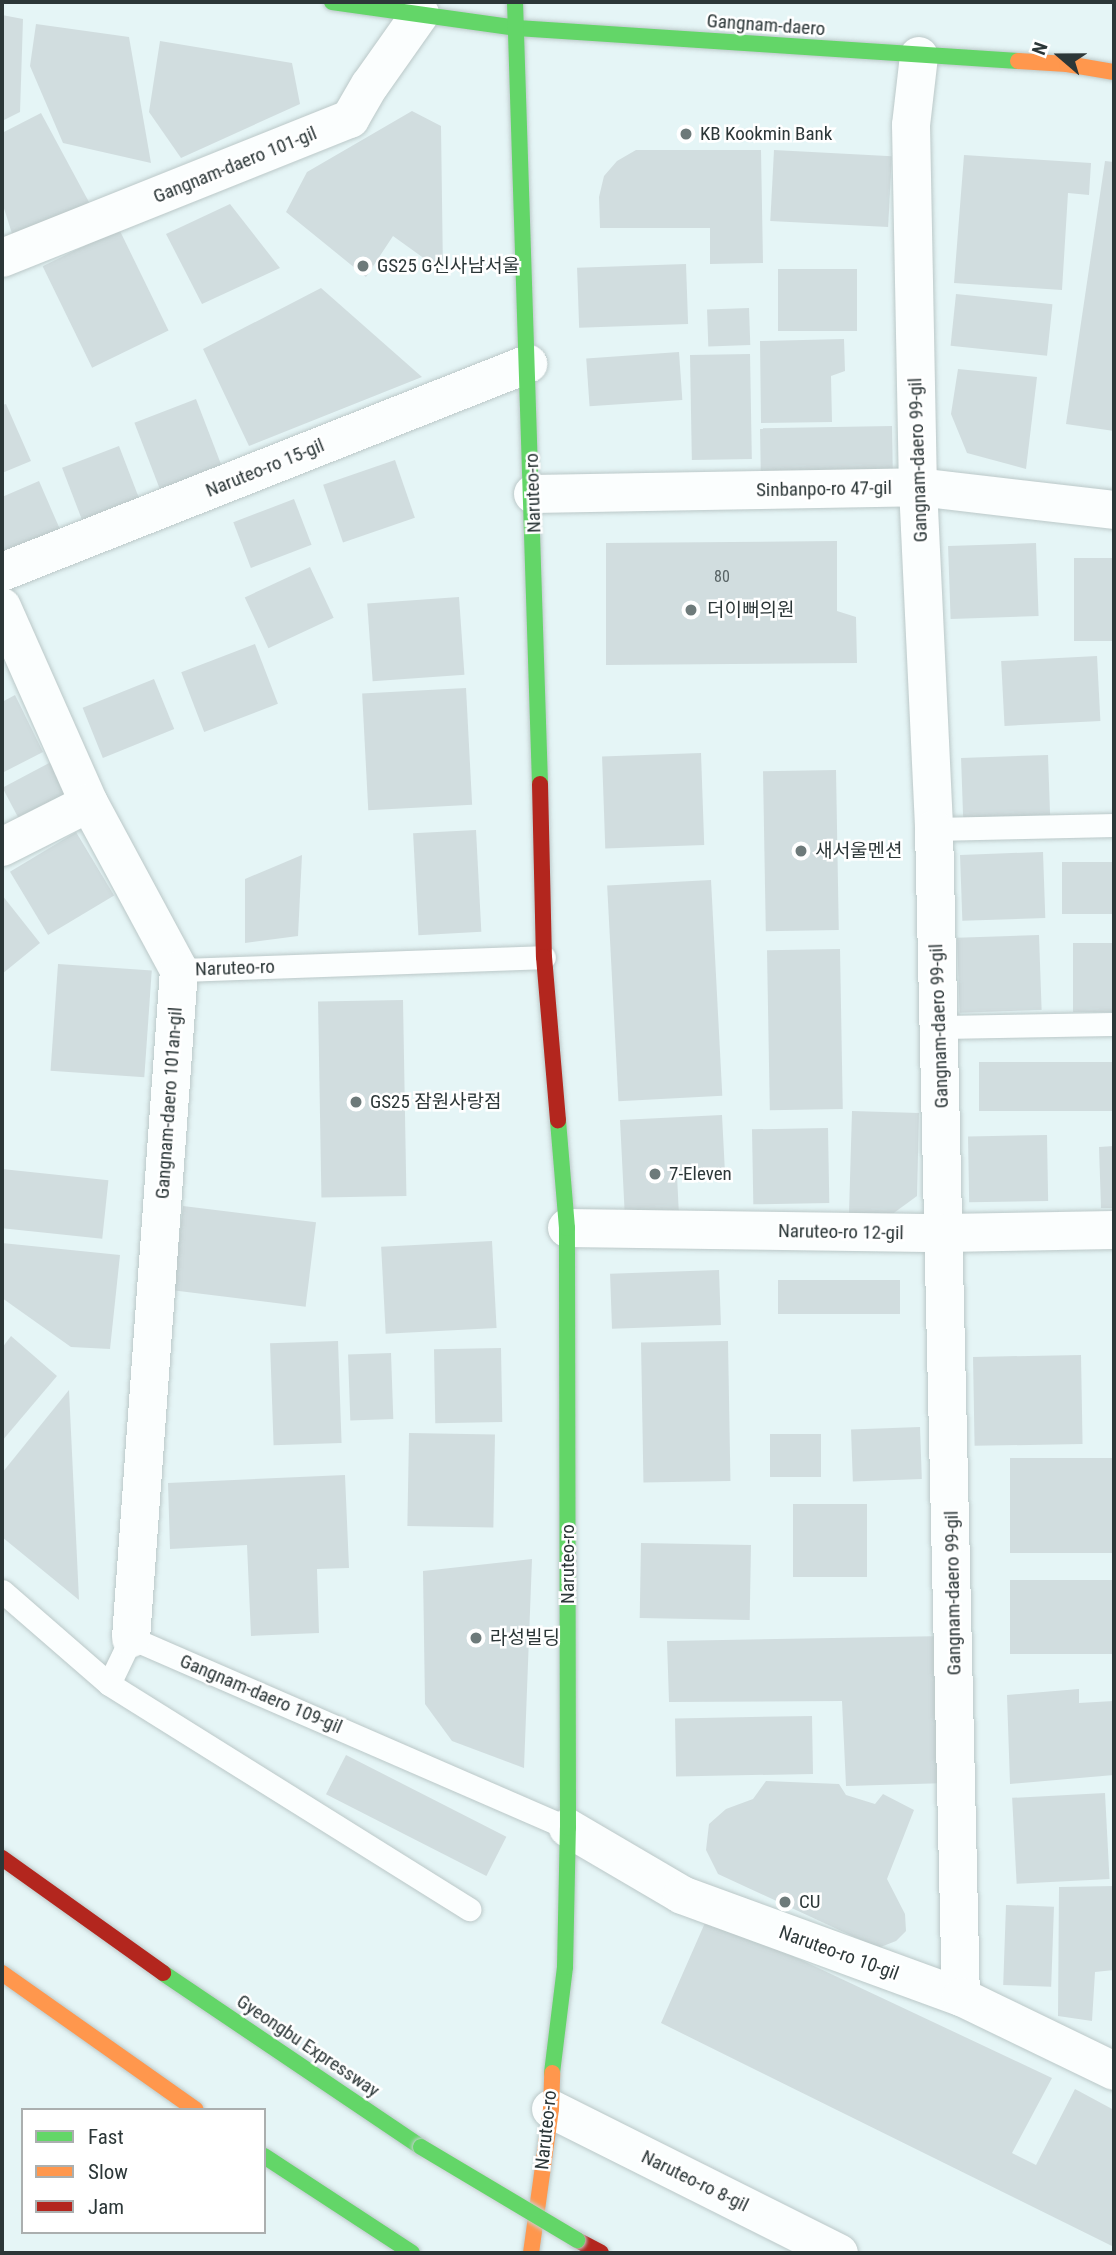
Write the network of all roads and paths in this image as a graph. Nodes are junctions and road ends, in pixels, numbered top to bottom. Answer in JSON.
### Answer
{"nodes":[{"id":1,"x":332,"y":2,"type":"edge"},
{"id":2,"x":515,"y":2,"type":"edge"},
{"id":3,"x":421,"y":13,"type":"junction"},
{"id":4,"x":517,"y":28,"type":"junction"},
{"id":5,"x":919,"y":56,"type":"junction"},
{"id":6,"x":1067,"y":64,"type":"junction"},
{"id":7,"x":1114,"y":64,"type":"edge"},
{"id":8,"x":1114,"y":72,"type":"edge"},
{"id":9,"x":2,"y":258,"type":"edge"},
{"id":10,"x":528,"y":364,"type":"junction"},
{"id":11,"x":918,"y":487,"type":"junction"},
{"id":12,"x":533,"y":494,"type":"junction"},
{"id":13,"x":1114,"y":510,"type":"edge"},
{"id":14,"x":2,"y":572,"type":"edge"},
{"id":15,"x":2,"y":607,"type":"edge"},
{"id":16,"x":89,"y":803,"type":"junction"},
{"id":17,"x":1114,"y":825,"type":"edge"},
{"id":18,"x":934,"y":829,"type":"junction"},
{"id":19,"x":2,"y":847,"type":"edge"},
{"id":20,"x":544,"y":957,"type":"junction"},
{"id":21,"x":179,"y":970,"type":"junction"},
{"id":22,"x":1114,"y":1024,"type":"edge"},
{"id":23,"x":939,"y":1027,"type":"junction"},
{"id":24,"x":567,"y":1228,"type":"junction"},
{"id":25,"x":1114,"y":1230,"type":"edge"},
{"id":26,"x":945,"y":1233,"type":"junction"},
{"id":27,"x":2,"y":1591,"type":"edge"},
{"id":28,"x":131,"y":1638,"type":"junction"},
{"id":29,"x":109,"y":1684,"type":"junction"},
{"id":30,"x":568,"y":1828,"type":"junction"},
{"id":31,"x":2,"y":1858,"type":"edge"},
{"id":32,"x":31,"y":1858,"type":"dead end"},
{"id":33,"x":469,"y":1909,"type":"dead end"},
{"id":34,"x":127,"y":1949,"type":"junction"},
{"id":35,"x":2,"y":1973,"type":"edge"},
{"id":36,"x":961,"y":1997,"type":"junction"},
{"id":37,"x":1114,"y":2071,"type":"edge"},
{"id":38,"x":193,"y":2108,"type":"edge"},
{"id":39,"x":551,"y":2109,"type":"junction"},
{"id":40,"x":266,"y":2157,"type":"edge"},
{"id":41,"x":412,"y":2253,"type":"edge"},
{"id":42,"x":531,"y":2253,"type":"edge"},
{"id":43,"x":601,"y":2253,"type":"edge"},
{"id":44,"x":839,"y":2253,"type":"edge"}],
"edges":[{"from":1,"to":3,"type":"main road","name":"Gangnam-daero"},
{"from":2,"to":4,"type":"main road","name":"Naruteo-ro"},
{"from":3,"to":4,"type":"main road","name":"Gangnam-daero"},
{"from":3,"to":9,"type":"street","name":"Gangnam-daero 101-gil"},
{"from":4,"to":5,"type":"main road","name":"Gangnam-daero"},
{"from":4,"to":10,"type":"main road","name":"Naruteo-ro"},
{"from":5,"to":6,"type":"main road","name":"Gangnam-daero"},
{"from":5,"to":11,"type":"street","name":"Gangnam-daero 99-gil"},
{"from":6,"to":7,"type":"lane"},
{"from":6,"to":8,"type":"main road","name":"Gangnam-daero"},
{"from":10,"to":12,"type":"main road","name":"Naruteo-ro"},
{"from":10,"to":14,"type":"street","name":"Naruteo-ro 15-gil"},
{"from":11,"to":12,"type":"street","name":"Sinbanpo-ro 47-gil"},
{"from":11,"to":13,"type":"street","name":"Sinbanpo-ro 47-gil"},
{"from":11,"to":18,"type":"street","name":"Gangnam-daero 99-gil"},
{"from":12,"to":20,"type":"main road","name":"Naruteo-ro"},
{"from":15,"to":16,"type":"street"},
{"from":16,"to":19,"type":"street"},
{"from":16,"to":21,"type":"street"},
{"from":17,"to":18,"type":"lane"},
{"from":18,"to":23,"type":"street","name":"Gangnam-daero 99-gil"},
{"from":20,"to":21,"type":"lane","name":"Naruteo-ro"},
{"from":20,"to":24,"type":"main road","name":"Naruteo-ro"},
{"from":21,"to":28,"type":"street","name":"Gangnam-daero 101an-gil"},
{"from":22,"to":23,"type":"lane"},
{"from":23,"to":26,"type":"street","name":"Gangnam-daero 99-gil"},
{"from":24,"to":26,"type":"street","name":"Naruteo-ro 12-gil"},
{"from":24,"to":30,"type":"main road","name":"Naruteo-ro"},
{"from":25,"to":26,"type":"street","name":"Naruteo-ro 12-gil"},
{"from":26,"to":36,"type":"street","name":"Gangnam-daero 99-gil"},
{"from":27,"to":29,"type":"lane"},
{"from":28,"to":29,"type":"lane"},
{"from":28,"to":30,"type":"lane","name":"Gangnam-daero 109-gil"},
{"from":29,"to":33,"type":"lane"},
{"from":30,"to":36,"type":"street","name":"Naruteo-ro 10-gil"},
{"from":30,"to":39,"type":"main road","name":"Naruteo-ro"},
{"from":31,"to":34,"type":"main road","name":"Gyeongbu Expressway"},
{"from":32,"to":34,"type":"main road"},
{"from":34,"to":43,"type":"main road","name":"Gyeongbu Expressway","bridge":true},
{"from":35,"to":38,"type":"main road"},
{"from":36,"to":37,"type":"street","name":"Naruteo-ro 10-gil"},
{"from":39,"to":42,"type":"main road","name":"Naruteo-ro"},
{"from":39,"to":44,"type":"street","name":"Naruteo-ro 8-gil"},
{"from":40,"to":41,"type":"main road"}]}
